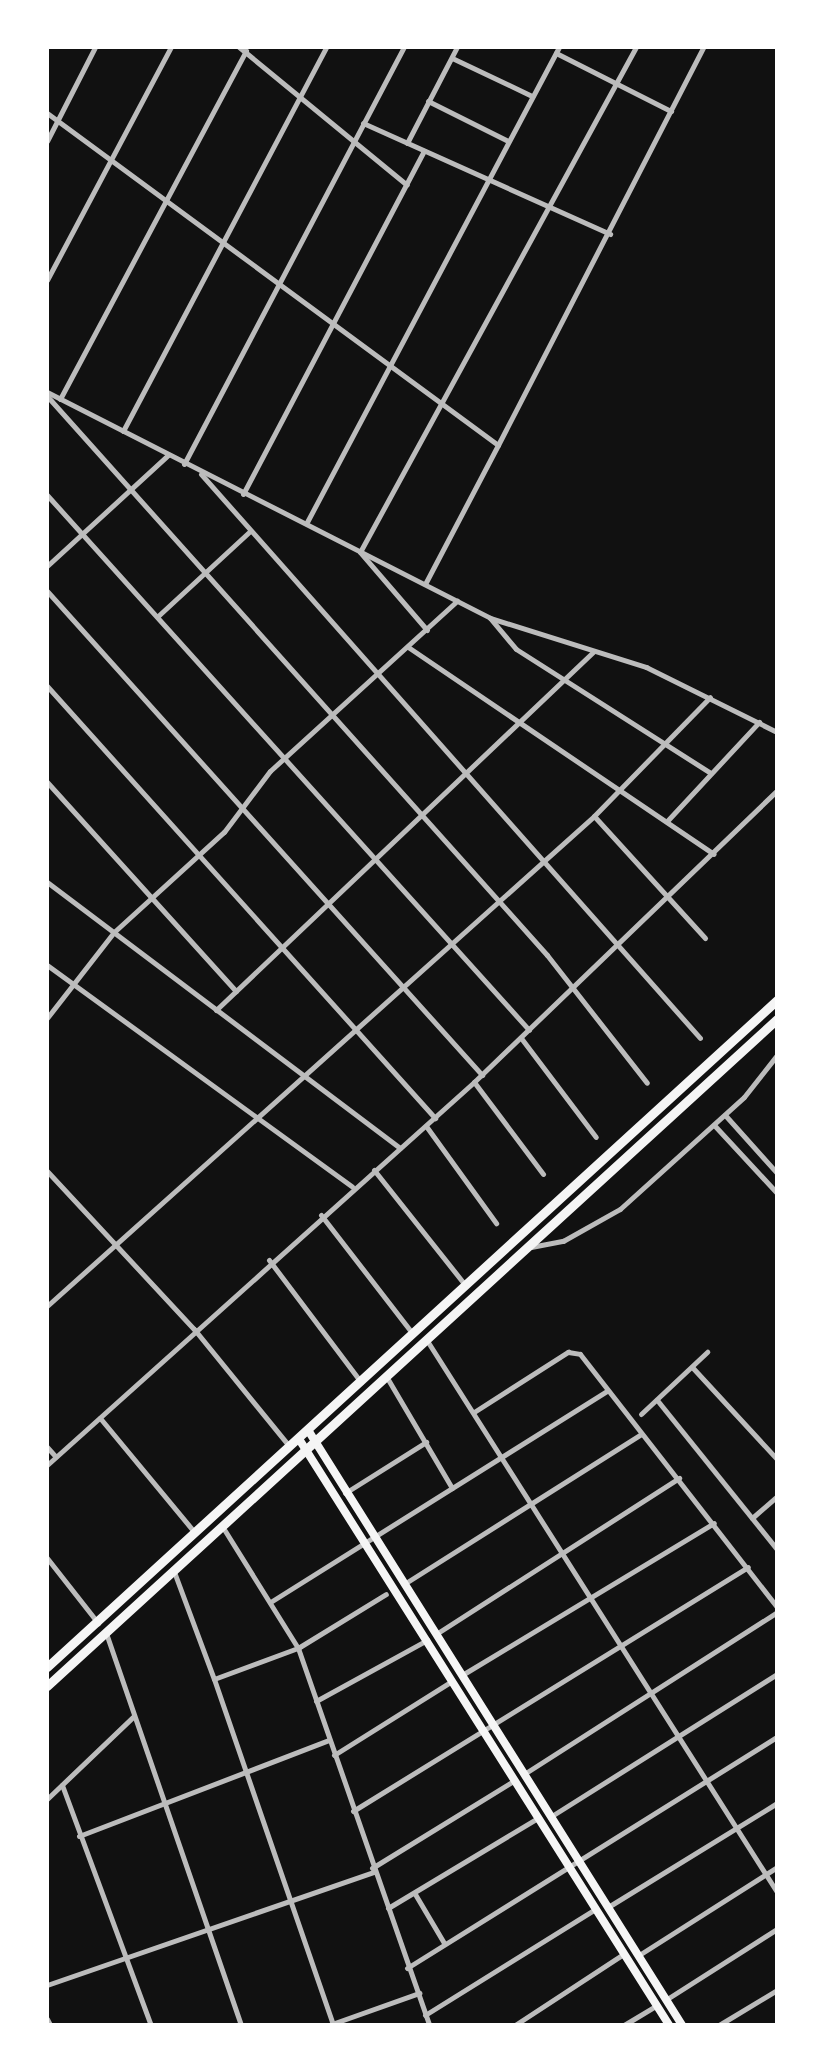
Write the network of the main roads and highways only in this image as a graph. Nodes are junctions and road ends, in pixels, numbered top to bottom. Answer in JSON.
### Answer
{"nodes":[{"id":1,"x":777,"y":1000,"type":"edge"},
{"id":2,"x":777,"y":1019,"type":"edge"},
{"id":3,"x":308,"y":1430,"type":"junction"},
{"id":4,"x":299,"y":1439,"type":"junction"},
{"id":5,"x":315,"y":1441,"type":"junction"},
{"id":6,"x":305,"y":1450,"type":"junction"},
{"id":7,"x":47,"y":1667,"type":"edge"},
{"id":8,"x":47,"y":1686,"type":"edge"},
{"id":9,"x":669,"y":2025,"type":"edge"},
{"id":10,"x":682,"y":2025,"type":"edge"}],
"edges":[{"from":1,"to":3,"type":"main road"},
{"from":2,"to":5,"type":"main road"},
{"from":3,"to":4,"type":"main road"},
{"from":3,"to":5,"type":"main road"},
{"from":4,"to":6,"type":"main road"},
{"from":4,"to":7,"type":"main road"},
{"from":5,"to":6,"type":"main road"},
{"from":5,"to":10,"type":"main road"},
{"from":6,"to":8,"type":"main road"},
{"from":6,"to":9,"type":"main road"}]}
